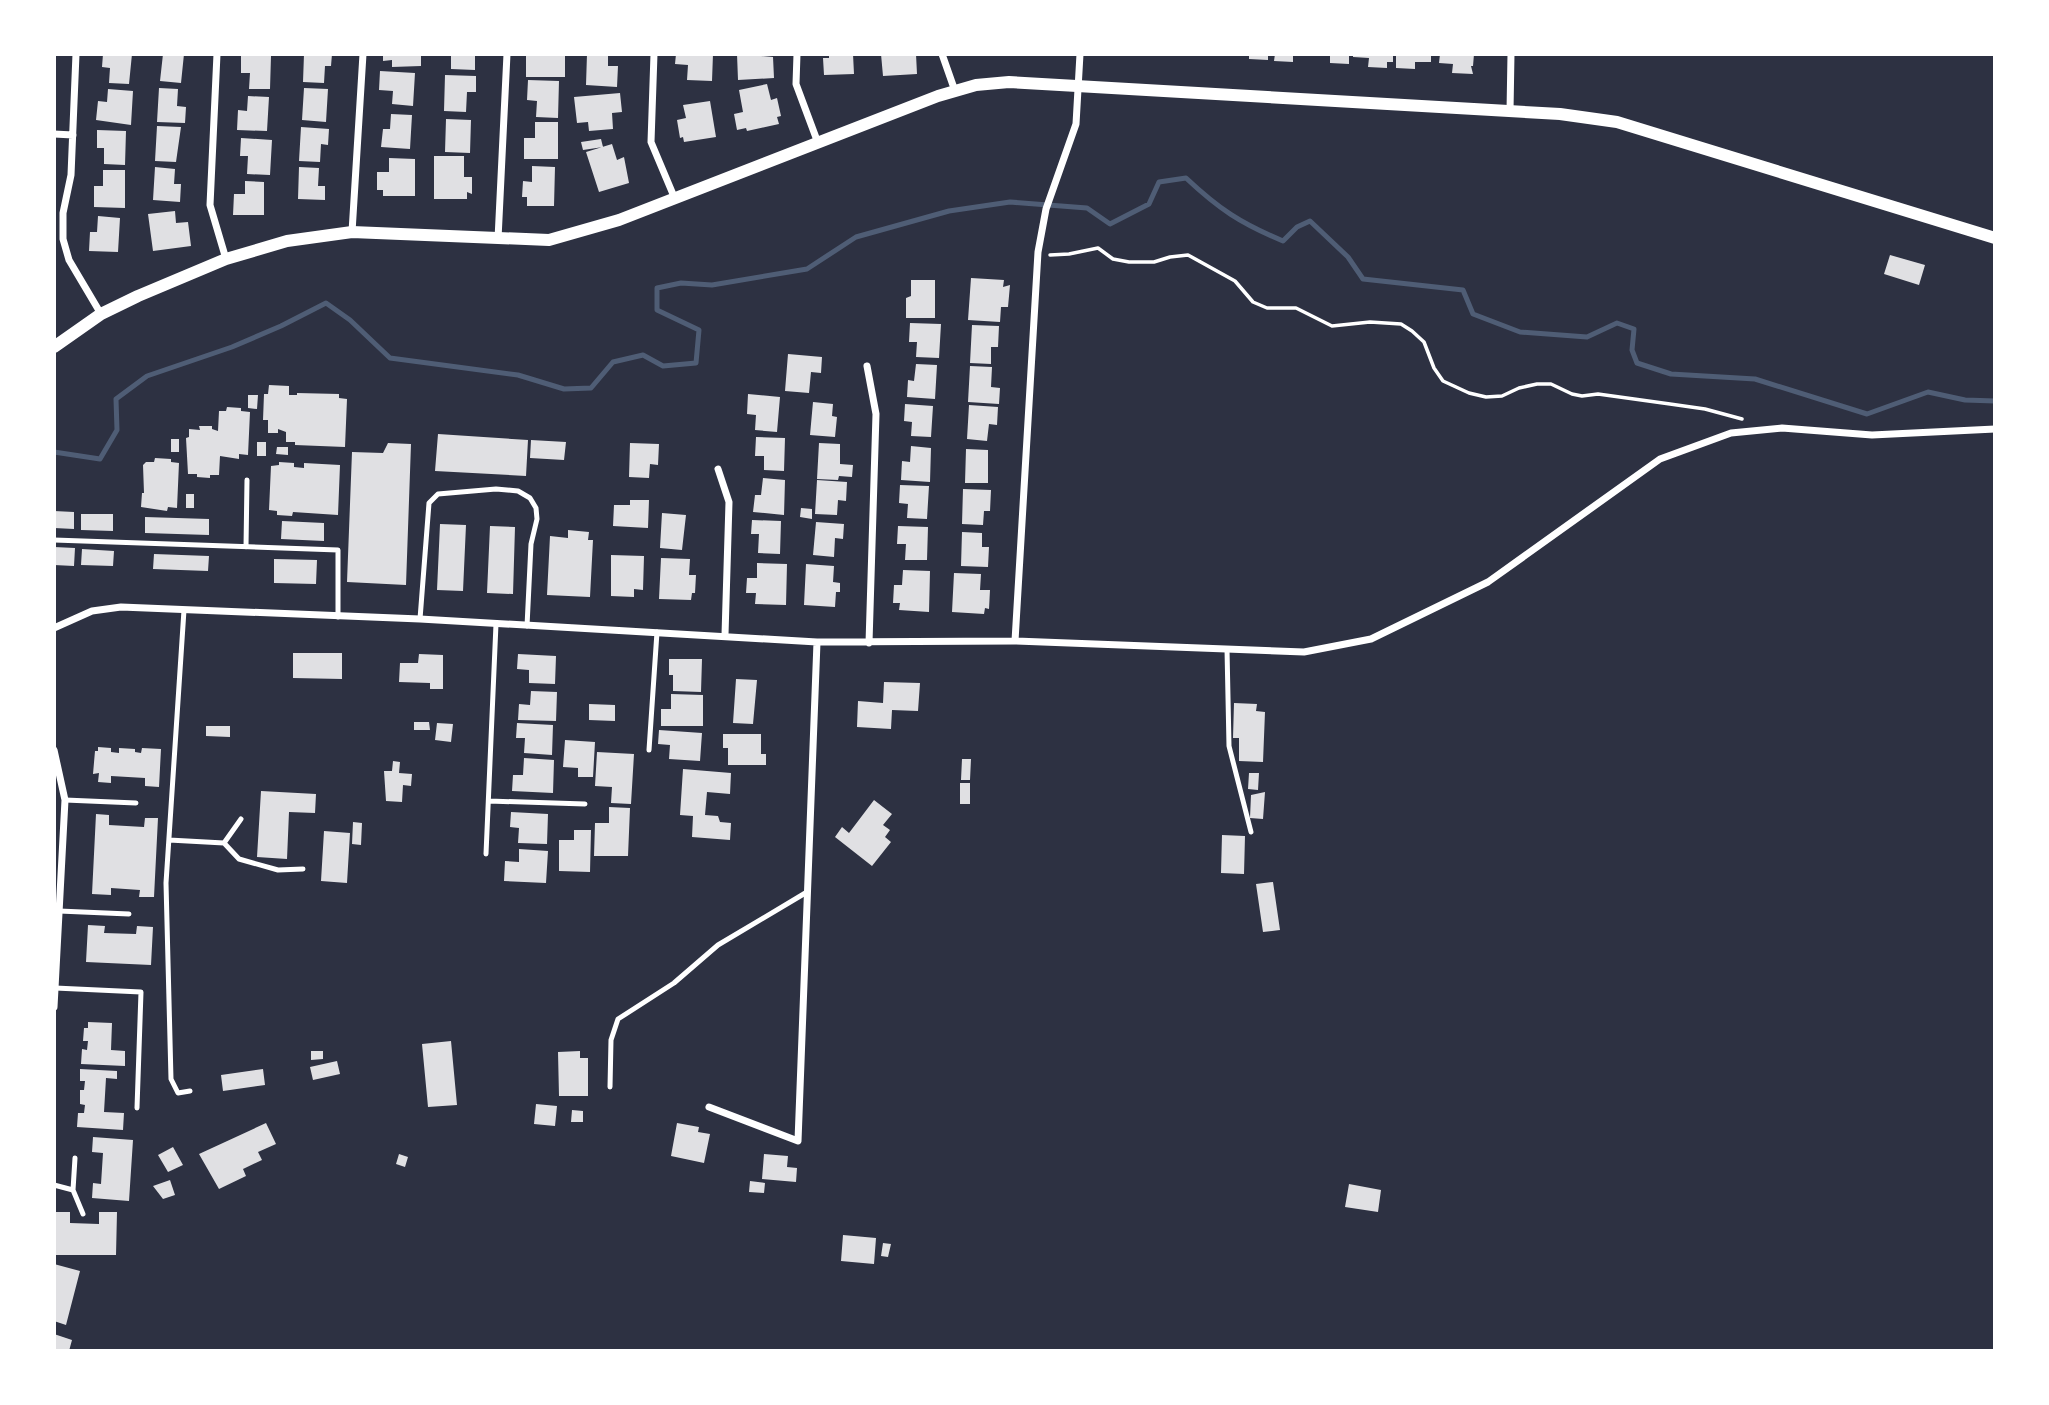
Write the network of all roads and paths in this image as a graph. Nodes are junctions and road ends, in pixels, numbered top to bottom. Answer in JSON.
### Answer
{"nodes":[{"id":1,"x":76,"y":54,"type":"edge"},
{"id":2,"x":218,"y":54,"type":"edge"},
{"id":3,"x":363,"y":54,"type":"edge"},
{"id":4,"x":507,"y":54,"type":"edge"},
{"id":5,"x":654,"y":54,"type":"edge"},
{"id":6,"x":797,"y":54,"type":"edge"},
{"id":7,"x":943,"y":54,"type":"edge"},
{"id":8,"x":1080,"y":54,"type":"edge"},
{"id":9,"x":1511,"y":54,"type":"edge"},
{"id":10,"x":1079,"y":85,"type":"junction"},
{"id":11,"x":955,"y":91,"type":"junction"},
{"id":12,"x":1510,"y":111,"type":"junction"},
{"id":13,"x":54,"y":134,"type":"edge"},
{"id":14,"x":73,"y":135,"type":"junction"},
{"id":15,"x":818,"y":143,"type":"junction"},
{"id":16,"x":675,"y":198,"type":"junction"},
{"id":17,"x":352,"y":232,"type":"junction"},
{"id":18,"x":498,"y":239,"type":"junction"},
{"id":19,"x":1995,"y":239,"type":"edge"},
{"id":20,"x":1038,"y":252,"type":"junction"},
{"id":21,"x":226,"y":259,"type":"junction"},
{"id":22,"x":101,"y":314,"type":"junction"},
{"id":23,"x":54,"y":347,"type":"edge"},
{"id":24,"x":867,"y":366,"type":"dead end"},
{"id":25,"x":1744,"y":419,"type":"dead end"},
{"id":26,"x":1995,"y":429,"type":"edge"},
{"id":27,"x":718,"y":469,"type":"dead end"},
{"id":28,"x":247,"y":480,"type":"dead end"},
{"id":29,"x":54,"y":540,"type":"edge"},
{"id":30,"x":246,"y":547,"type":"junction"},
{"id":31,"x":184,"y":610,"type":"junction"},
{"id":32,"x":338,"y":617,"type":"junction"},
{"id":33,"x":420,"y":619,"type":"junction"},
{"id":34,"x":496,"y":624,"type":"junction"},
{"id":35,"x":527,"y":626,"type":"junction"},
{"id":36,"x":54,"y":628,"type":"edge"},
{"id":37,"x":657,"y":632,"type":"junction"},
{"id":38,"x":724,"y":635,"type":"junction"},
{"id":39,"x":1015,"y":640,"type":"junction"},
{"id":40,"x":817,"y":642,"type":"junction"},
{"id":41,"x":869,"y":643,"type":"junction"},
{"id":42,"x":1227,"y":649,"type":"junction"},
{"id":43,"x":54,"y":750,"type":"edge"},
{"id":44,"x":649,"y":750,"type":"dead end"},
{"id":45,"x":57,"y":765,"type":"edge"},
{"id":46,"x":65,"y":800,"type":"junction"},
{"id":47,"x":489,"y":800,"type":"junction"},
{"id":48,"x":136,"y":803,"type":"dead end"},
{"id":49,"x":585,"y":804,"type":"dead end"},
{"id":50,"x":241,"y":819,"type":"dead end"},
{"id":51,"x":1251,"y":832,"type":"dead end"},
{"id":52,"x":169,"y":840,"type":"junction"},
{"id":53,"x":225,"y":843,"type":"junction"},
{"id":54,"x":486,"y":854,"type":"dead end"},
{"id":55,"x":303,"y":869,"type":"dead end"},
{"id":56,"x":807,"y":892,"type":"junction"},
{"id":57,"x":59,"y":911,"type":"junction"},
{"id":58,"x":129,"y":914,"type":"dead end"},
{"id":59,"x":55,"y":988,"type":"edge"},
{"id":60,"x":54,"y":1007,"type":"edge"},
{"id":61,"x":610,"y":1087,"type":"dead end"},
{"id":62,"x":190,"y":1091,"type":"dead end"},
{"id":63,"x":709,"y":1107,"type":"dead end"},
{"id":64,"x":137,"y":1108,"type":"dead end"},
{"id":65,"x":75,"y":1158,"type":"dead end"},
{"id":66,"x":54,"y":1185,"type":"edge"},
{"id":67,"x":72,"y":1190,"type":"junction"},
{"id":68,"x":83,"y":1214,"type":"dead end"}],
"edges":[{"from":1,"to":14,"type":"street"},
{"from":2,"to":21,"type":"street"},
{"from":3,"to":17,"type":"street"},
{"from":4,"to":18,"type":"street"},
{"from":5,"to":16,"type":"street"},
{"from":6,"to":15,"type":"street"},
{"from":7,"to":11,"type":"street"},
{"from":8,"to":10,"type":"street"},
{"from":9,"to":12,"type":"street"},
{"from":10,"to":11,"type":"street"},
{"from":10,"to":12,"type":"street"},
{"from":10,"to":20,"type":"street"},
{"from":11,"to":15,"type":"street"},
{"from":12,"to":19,"type":"street"},
{"from":13,"to":14,"type":"street"},
{"from":14,"to":22,"type":"street"},
{"from":15,"to":16,"type":"street"},
{"from":16,"to":18,"type":"street"},
{"from":17,"to":18,"type":"street"},
{"from":17,"to":21,"type":"street"},
{"from":20,"to":25,"type":"path"},
{"from":20,"to":39,"type":"street"},
{"from":21,"to":22,"type":"street"},
{"from":22,"to":23,"type":"street"},
{"from":24,"to":41,"type":"street"},
{"from":26,"to":42,"type":"street"},
{"from":27,"to":38,"type":"street"},
{"from":28,"to":30,"type":"lane"},
{"from":29,"to":30,"type":"lane"},
{"from":30,"to":32,"type":"lane"},
{"from":31,"to":32,"type":"street"},
{"from":31,"to":36,"type":"street"},
{"from":31,"to":52,"type":"lane"},
{"from":32,"to":33,"type":"street"},
{"from":33,"to":34,"type":"street"},
{"from":33,"to":35,"type":"lane"},
{"from":34,"to":35,"type":"street"},
{"from":34,"to":47,"type":"lane"},
{"from":35,"to":37,"type":"street"},
{"from":37,"to":38,"type":"street"},
{"from":37,"to":44,"type":"lane"},
{"from":38,"to":40,"type":"street"},
{"from":39,"to":41,"type":"street"},
{"from":39,"to":42,"type":"street"},
{"from":40,"to":41,"type":"street"},
{"from":40,"to":56,"type":"street"},
{"from":42,"to":51,"type":"lane"},
{"from":43,"to":45,"type":"street"},
{"from":45,"to":46,"type":"street"},
{"from":46,"to":48,"type":"lane"},
{"from":46,"to":57,"type":"street"},
{"from":47,"to":49,"type":"lane"},
{"from":47,"to":54,"type":"lane"},
{"from":50,"to":53,"type":"lane"},
{"from":52,"to":53,"type":"lane"},
{"from":52,"to":62,"type":"lane"},
{"from":53,"to":55,"type":"lane"},
{"from":56,"to":61,"type":"lane"},
{"from":56,"to":63,"type":"street"},
{"from":57,"to":58,"type":"lane"},
{"from":57,"to":59,"type":"street"},
{"from":59,"to":60,"type":"street"},
{"from":59,"to":64,"type":"lane"},
{"from":65,"to":67,"type":"lane"},
{"from":66,"to":67,"type":"lane"},
{"from":67,"to":68,"type":"lane"}]}
